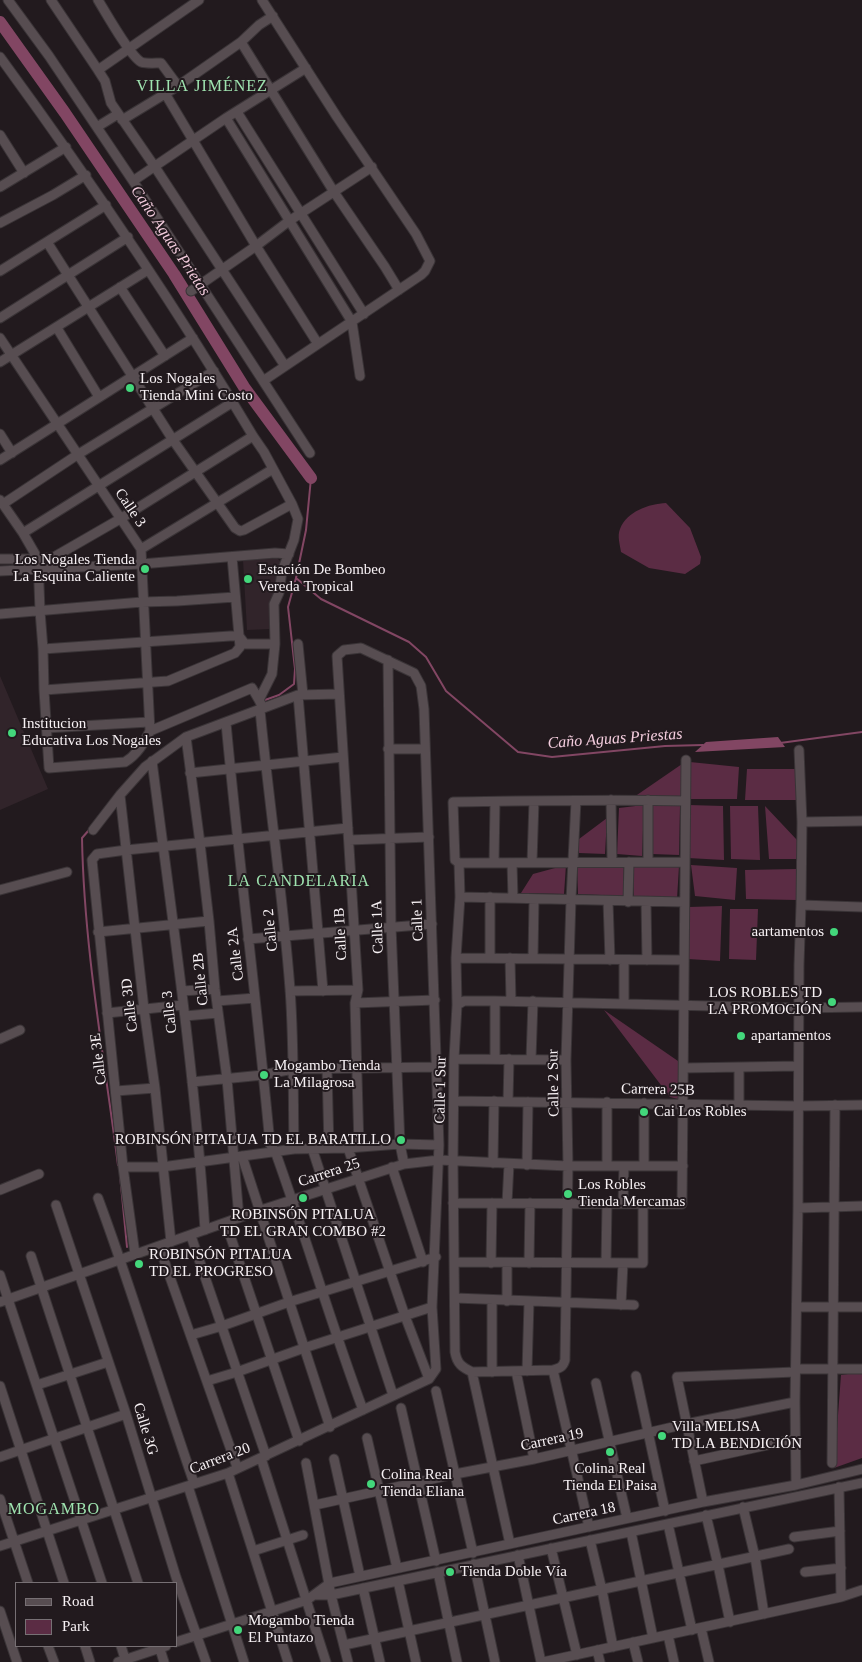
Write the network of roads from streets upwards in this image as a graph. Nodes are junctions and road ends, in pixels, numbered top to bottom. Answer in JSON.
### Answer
{"nodes":[{"id":1,"x":3,"y":0,"type":"edge"},
{"id":2,"x":8,"y":0,"type":"edge"},
{"id":3,"x":51,"y":0,"type":"edge"},
{"id":4,"x":98,"y":0,"type":"edge"},
{"id":5,"x":199,"y":0,"type":"edge"},
{"id":6,"x":262,"y":0,"type":"edge"},
{"id":7,"x":0,"y":3,"type":"edge"},
{"id":8,"x":273,"y":16,"type":"junction"},
{"id":9,"x":241,"y":42,"type":"junction"},
{"id":10,"x":130,"y":49,"type":"junction"},
{"id":11,"x":0,"y":56,"type":"edge"},
{"id":12,"x":306,"y":68,"type":"junction"},
{"id":13,"x":98,"y":70,"type":"junction"},
{"id":14,"x":178,"y":86,"type":"junction"},
{"id":15,"x":271,"y":91,"type":"junction"},
{"id":16,"x":166,"y":95,"type":"junction"},
{"id":17,"x":237,"y":112,"type":"junction"},
{"id":18,"x":120,"y":117,"type":"junction"},
{"id":19,"x":226,"y":118,"type":"junction"},
{"id":20,"x":97,"y":127,"type":"junction"},
{"id":21,"x":0,"y":135,"type":"edge"},
{"id":22,"x":194,"y":140,"type":"junction"},
{"id":23,"x":66,"y":147,"type":"junction"},
{"id":24,"x":155,"y":167,"type":"junction"},
{"id":25,"x":372,"y":167,"type":"junction"},
{"id":26,"x":24,"y":173,"type":"junction"},
{"id":27,"x":86,"y":175,"type":"junction"},
{"id":28,"x":133,"y":181,"type":"junction"},
{"id":29,"x":0,"y":187,"type":"edge"},
{"id":30,"x":334,"y":192,"type":"junction"},
{"id":31,"x":106,"y":205,"type":"junction"},
{"id":32,"x":300,"y":214,"type":"junction"},
{"id":33,"x":289,"y":221,"type":"junction"},
{"id":34,"x":0,"y":223,"type":"edge"},
{"id":35,"x":128,"y":237,"type":"junction"},
{"id":36,"x":47,"y":242,"type":"junction"},
{"id":37,"x":256,"y":246,"type":"junction"},
{"id":38,"x":148,"y":270,"type":"junction"},
{"id":39,"x":222,"y":270,"type":"junction"},
{"id":40,"x":0,"y":271,"type":"edge"},
{"id":41,"x":67,"y":275,"type":"junction"},
{"id":42,"x":200,"y":286,"type":"junction"},
{"id":43,"x":120,"y":287,"type":"junction"},
{"id":44,"x":399,"y":290,"type":"junction"},
{"id":45,"x":191,"y":291,"type":"dead end"},
{"id":46,"x":88,"y":308,"type":"junction"},
{"id":47,"x":364,"y":314,"type":"junction"},
{"id":48,"x":0,"y":318,"type":"edge"},
{"id":49,"x":352,"y":322,"type":"junction"},
{"id":50,"x":57,"y":328,"type":"junction"},
{"id":51,"x":0,"y":338,"type":"edge"},
{"id":52,"x":193,"y":338,"type":"junction"},
{"id":53,"x":318,"y":344,"type":"junction"},
{"id":54,"x":12,"y":354,"type":"junction"},
{"id":55,"x":165,"y":356,"type":"junction"},
{"id":56,"x":0,"y":362,"type":"edge"},
{"id":57,"x":285,"y":366,"type":"junction"},
{"id":58,"x":214,"y":371,"type":"junction"},
{"id":59,"x":132,"y":376,"type":"junction"},
{"id":60,"x":360,"y":376,"type":"dead end"},
{"id":61,"x":263,"y":381,"type":"junction"},
{"id":62,"x":99,"y":397,"type":"junction"},
{"id":63,"x":233,"y":402,"type":"junction"},
{"id":64,"x":152,"y":408,"type":"junction"},
{"id":65,"x":57,"y":425,"type":"junction"},
{"id":66,"x":0,"y":434,"type":"edge"},
{"id":67,"x":253,"y":436,"type":"junction"},
{"id":68,"x":173,"y":440,"type":"junction"},
{"id":69,"x":12,"y":453,"type":"junction"},
{"id":70,"x":310,"y":453,"type":"dead end"},
{"id":71,"x":77,"y":455,"type":"junction"},
{"id":72,"x":0,"y":460,"type":"edge"},
{"id":73,"x":273,"y":469,"type":"junction"},
{"id":74,"x":196,"y":470,"type":"junction"},
{"id":75,"x":98,"y":486,"type":"junction"},
{"id":76,"x":2,"y":502,"type":"edge"},
{"id":77,"x":219,"y":503,"type":"junction"},
{"id":78,"x":292,"y":504,"type":"junction"},
{"id":79,"x":120,"y":519,"type":"junction"},
{"id":80,"x":23,"y":533,"type":"junction"},
{"id":81,"x":141,"y":549,"type":"junction"},
{"id":82,"x":289,"y":554,"type":"junction"},
{"id":83,"x":232,"y":557,"type":"junction"},
{"id":84,"x":0,"y":559,"type":"edge"},
{"id":85,"x":38,"y":559,"type":"junction"},
{"id":86,"x":141,"y":564,"type":"junction"},
{"id":87,"x":38,"y":569,"type":"junction"},
{"id":88,"x":0,"y":571,"type":"edge"},
{"id":89,"x":235,"y":597,"type":"junction"},
{"id":90,"x":142,"y":602,"type":"junction"},
{"id":91,"x":40,"y":611,"type":"junction"},
{"id":92,"x":0,"y":614,"type":"edge"},
{"id":93,"x":239,"y":636,"type":"junction"},
{"id":94,"x":146,"y":643,"type":"junction"},
{"id":95,"x":275,"y":644,"type":"junction"},
{"id":96,"x":298,"y":644,"type":"dead end"},
{"id":97,"x":43,"y":649,"type":"junction"},
{"id":98,"x":337,"y":660,"type":"joint"},
{"id":99,"x":388,"y":660,"type":"junction"},
{"id":100,"x":147,"y":683,"type":"junction"},
{"id":101,"x":44,"y":690,"type":"junction"},
{"id":102,"x":340,"y":694,"type":"junction"},
{"id":103,"x":300,"y":695,"type":"junction"},
{"id":104,"x":260,"y":705,"type":"junction"},
{"id":105,"x":226,"y":723,"type":"junction"},
{"id":106,"x":149,"y":726,"type":"junction"},
{"id":107,"x":46,"y":728,"type":"junction"},
{"id":108,"x":186,"y":737,"type":"junction"},
{"id":109,"x":388,"y":749,"type":"junction"},
{"id":110,"x":425,"y":749,"type":"junction"},
{"id":111,"x":799,"y":750,"type":"dead end"},
{"id":112,"x":343,"y":757,"type":"junction"},
{"id":113,"x":686,"y":760,"type":"dead end"},
{"id":114,"x":152,"y":761,"type":"junction"},
{"id":115,"x":304,"y":761,"type":"junction"},
{"id":116,"x":266,"y":765,"type":"junction"},
{"id":117,"x":230,"y":769,"type":"junction"},
{"id":118,"x":190,"y":773,"type":"junction"},
{"id":119,"x":120,"y":795,"type":"junction"},
{"id":120,"x":611,"y":800,"type":"junction"},
{"id":121,"x":648,"y":800,"type":"junction"},
{"id":122,"x":534,"y":801,"type":"junction"},
{"id":123,"x":576,"y":801,"type":"junction"},
{"id":124,"x":495,"y":802,"type":"junction"},
{"id":125,"x":685,"y":802,"type":"junction"},
{"id":126,"x":862,"y":821,"type":"edge"},
{"id":127,"x":802,"y":822,"type":"junction"},
{"id":128,"x":348,"y":828,"type":"junction"},
{"id":129,"x":93,"y":830,"type":"dead end"},
{"id":130,"x":310,"y":832,"type":"junction"},
{"id":131,"x":275,"y":835,"type":"junction"},
{"id":132,"x":429,"y":837,"type":"junction"},
{"id":133,"x":390,"y":838,"type":"junction"},
{"id":134,"x":237,"y":839,"type":"junction"},
{"id":135,"x":349,"y":840,"type":"junction"},
{"id":136,"x":200,"y":843,"type":"junction"},
{"id":137,"x":163,"y":847,"type":"junction"},
{"id":138,"x":126,"y":850,"type":"junction"},
{"id":139,"x":532,"y":862,"type":"junction"},
{"id":140,"x":574,"y":862,"type":"junction"},
{"id":141,"x":612,"y":862,"type":"junction"},
{"id":142,"x":629,"y":862,"type":"junction"},
{"id":143,"x":648,"y":862,"type":"junction"},
{"id":144,"x":685,"y":862,"type":"junction"},
{"id":145,"x":459,"y":863,"type":"junction"},
{"id":146,"x":494,"y":863,"type":"junction"},
{"id":147,"x":512,"y":863,"type":"junction"},
{"id":148,"x":67,"y":872,"type":"dead end"},
{"id":149,"x":0,"y":890,"type":"edge"},
{"id":150,"x":460,"y":897,"type":"junction"},
{"id":151,"x":490,"y":897,"type":"junction"},
{"id":152,"x":513,"y":898,"type":"junction"},
{"id":153,"x":534,"y":898,"type":"junction"},
{"id":154,"x":571,"y":899,"type":"junction"},
{"id":155,"x":608,"y":901,"type":"junction"},
{"id":156,"x":628,"y":902,"type":"junction"},
{"id":157,"x":646,"y":902,"type":"junction"},
{"id":158,"x":684,"y":902,"type":"junction"},
{"id":159,"x":802,"y":905,"type":"junction"},
{"id":160,"x":862,"y":907,"type":"edge"},
{"id":161,"x":209,"y":921,"type":"junction"},
{"id":162,"x":172,"y":924,"type":"junction"},
{"id":163,"x":432,"y":924,"type":"junction"},
{"id":164,"x":391,"y":926,"type":"junction"},
{"id":165,"x":136,"y":928,"type":"junction"},
{"id":166,"x":354,"y":930,"type":"junction"},
{"id":167,"x":98,"y":932,"type":"junction"},
{"id":168,"x":318,"y":933,"type":"junction"},
{"id":169,"x":285,"y":936,"type":"junction"},
{"id":170,"x":248,"y":939,"type":"junction"},
{"id":171,"x":456,"y":958,"type":"junction"},
{"id":172,"x":490,"y":958,"type":"junction"},
{"id":173,"x":510,"y":958,"type":"junction"},
{"id":174,"x":533,"y":958,"type":"junction"},
{"id":175,"x":570,"y":960,"type":"junction"},
{"id":176,"x":610,"y":960,"type":"junction"},
{"id":177,"x":624,"y":960,"type":"junction"},
{"id":178,"x":647,"y":960,"type":"junction"},
{"id":179,"x":683,"y":960,"type":"junction"},
{"id":180,"x":215,"y":989,"type":"junction"},
{"id":181,"x":358,"y":990,"type":"junction"},
{"id":182,"x":182,"y":991,"type":"junction"},
{"id":183,"x":290,"y":991,"type":"junction"},
{"id":184,"x":323,"y":991,"type":"junction"},
{"id":185,"x":255,"y":998,"type":"junction"},
{"id":186,"x":435,"y":1000,"type":"junction"},
{"id":187,"x":217,"y":1001,"type":"junction"},
{"id":188,"x":394,"y":1001,"type":"junction"},
{"id":189,"x":495,"y":1001,"type":"junction"},
{"id":190,"x":511,"y":1001,"type":"junction"},
{"id":191,"x":533,"y":1001,"type":"junction"},
{"id":192,"x":569,"y":1001,"type":"junction"},
{"id":193,"x":355,"y":1003,"type":"junction"},
{"id":194,"x":624,"y":1003,"type":"junction"},
{"id":195,"x":183,"y":1005,"type":"junction"},
{"id":196,"x":457,"y":1005,"type":"junction"},
{"id":197,"x":684,"y":1005,"type":"junction"},
{"id":198,"x":862,"y":1007,"type":"edge"},
{"id":199,"x":799,"y":1008,"type":"junction"},
{"id":200,"x":144,"y":1009,"type":"junction"},
{"id":201,"x":107,"y":1013,"type":"junction"},
{"id":202,"x":218,"y":1013,"type":"junction"},
{"id":203,"x":185,"y":1016,"type":"junction"},
{"id":204,"x":20,"y":1030,"type":"dead end"},
{"id":205,"x":0,"y":1039,"type":"edge"},
{"id":206,"x":454,"y":1059,"type":"junction"},
{"id":207,"x":495,"y":1059,"type":"junction"},
{"id":208,"x":509,"y":1059,"type":"junction"},
{"id":209,"x":531,"y":1059,"type":"junction"},
{"id":210,"x":566,"y":1060,"type":"junction"},
{"id":211,"x":798,"y":1066,"type":"junction"},
{"id":212,"x":396,"y":1067,"type":"junction"},
{"id":213,"x":437,"y":1067,"type":"junction"},
{"id":214,"x":358,"y":1068,"type":"junction"},
{"id":215,"x":684,"y":1068,"type":"junction"},
{"id":216,"x":739,"y":1068,"type":"junction"},
{"id":217,"x":292,"y":1069,"type":"junction"},
{"id":218,"x":327,"y":1069,"type":"junction"},
{"id":219,"x":263,"y":1075,"type":"junction"},
{"id":220,"x":227,"y":1079,"type":"junction"},
{"id":221,"x":192,"y":1082,"type":"junction"},
{"id":222,"x":155,"y":1088,"type":"junction"},
{"id":223,"x":116,"y":1091,"type":"junction"},
{"id":224,"x":454,"y":1101,"type":"junction"},
{"id":225,"x":494,"y":1101,"type":"junction"},
{"id":226,"x":508,"y":1102,"type":"junction"},
{"id":227,"x":528,"y":1102,"type":"junction"},
{"id":228,"x":568,"y":1102,"type":"junction"},
{"id":229,"x":607,"y":1102,"type":"junction"},
{"id":230,"x":644,"y":1103,"type":"junction"},
{"id":231,"x":683,"y":1104,"type":"junction"},
{"id":232,"x":739,"y":1105,"type":"junction"},
{"id":233,"x":835,"y":1105,"type":"junction"},
{"id":234,"x":862,"y":1105,"type":"edge"},
{"id":235,"x":799,"y":1106,"type":"junction"},
{"id":236,"x":400,"y":1144,"type":"junction"},
{"id":237,"x":439,"y":1145,"type":"junction"},
{"id":238,"x":359,"y":1147,"type":"junction"},
{"id":239,"x":312,"y":1148,"type":"junction"},
{"id":240,"x":329,"y":1148,"type":"junction"},
{"id":241,"x":348,"y":1148,"type":"junction"},
{"id":242,"x":294,"y":1149,"type":"junction"},
{"id":243,"x":275,"y":1151,"type":"junction"},
{"id":244,"x":238,"y":1157,"type":"junction"},
{"id":245,"x":446,"y":1161,"type":"junction"},
{"id":246,"x":201,"y":1162,"type":"junction"},
{"id":247,"x":493,"y":1163,"type":"junction"},
{"id":248,"x":404,"y":1164,"type":"junction"},
{"id":249,"x":509,"y":1164,"type":"junction"},
{"id":250,"x":528,"y":1164,"type":"junction"},
{"id":251,"x":568,"y":1166,"type":"junction"},
{"id":252,"x":607,"y":1166,"type":"junction"},
{"id":253,"x":624,"y":1166,"type":"junction"},
{"id":254,"x":644,"y":1166,"type":"junction"},
{"id":255,"x":683,"y":1166,"type":"junction"},
{"id":256,"x":123,"y":1167,"type":"junction"},
{"id":257,"x":162,"y":1167,"type":"junction"},
{"id":258,"x":392,"y":1167,"type":"junction"},
{"id":259,"x":39,"y":1174,"type":"dead end"},
{"id":260,"x":359,"y":1178,"type":"junction"},
{"id":261,"x":0,"y":1190,"type":"edge"},
{"id":262,"x":325,"y":1190,"type":"junction"},
{"id":263,"x":98,"y":1198,"type":"dead end"},
{"id":264,"x":292,"y":1200,"type":"junction"},
{"id":265,"x":568,"y":1202,"type":"junction"},
{"id":266,"x":453,"y":1203,"type":"junction"},
{"id":267,"x":492,"y":1203,"type":"junction"},
{"id":268,"x":507,"y":1203,"type":"junction"},
{"id":269,"x":530,"y":1203,"type":"junction"},
{"id":270,"x":607,"y":1203,"type":"junction"},
{"id":271,"x":623,"y":1203,"type":"junction"},
{"id":272,"x":643,"y":1203,"type":"junction"},
{"id":273,"x":56,"y":1205,"type":"dead end"},
{"id":274,"x":835,"y":1206,"type":"junction"},
{"id":275,"x":862,"y":1206,"type":"edge"},
{"id":276,"x":798,"y":1208,"type":"junction"},
{"id":277,"x":258,"y":1211,"type":"junction"},
{"id":278,"x":239,"y":1218,"type":"junction"},
{"id":279,"x":226,"y":1222,"type":"junction"},
{"id":280,"x":206,"y":1230,"type":"junction"},
{"id":281,"x":190,"y":1236,"type":"junction"},
{"id":282,"x":171,"y":1242,"type":"junction"},
{"id":283,"x":159,"y":1246,"type":"junction"},
{"id":284,"x":135,"y":1254,"type":"junction"},
{"id":285,"x":31,"y":1256,"type":"dead end"},
{"id":286,"x":436,"y":1257,"type":"junction"},
{"id":287,"x":121,"y":1259,"type":"junction"},
{"id":288,"x":423,"y":1262,"type":"junction"},
{"id":289,"x":454,"y":1262,"type":"junction"},
{"id":290,"x":491,"y":1263,"type":"junction"},
{"id":291,"x":507,"y":1263,"type":"junction"},
{"id":292,"x":529,"y":1263,"type":"junction"},
{"id":293,"x":606,"y":1263,"type":"junction"},
{"id":294,"x":623,"y":1263,"type":"junction"},
{"id":295,"x":566,"y":1264,"type":"junction"},
{"id":296,"x":391,"y":1272,"type":"junction"},
{"id":297,"x":0,"y":1274,"type":"edge"},
{"id":298,"x":79,"y":1274,"type":"junction"},
{"id":299,"x":356,"y":1282,"type":"junction"},
{"id":300,"x":41,"y":1288,"type":"junction"},
{"id":301,"x":322,"y":1293,"type":"junction"},
{"id":302,"x":455,"y":1298,"type":"junction"},
{"id":303,"x":4,"y":1300,"type":"edge"},
{"id":304,"x":492,"y":1300,"type":"junction"},
{"id":305,"x":507,"y":1301,"type":"junction"},
{"id":306,"x":289,"y":1302,"type":"junction"},
{"id":307,"x":529,"y":1302,"type":"junction"},
{"id":308,"x":565,"y":1304,"type":"junction"},
{"id":309,"x":621,"y":1305,"type":"junction"},
{"id":310,"x":634,"y":1305,"type":"dead end"},
{"id":311,"x":834,"y":1307,"type":"junction"},
{"id":312,"x":862,"y":1307,"type":"edge"},
{"id":313,"x":432,"y":1308,"type":"junction"},
{"id":314,"x":797,"y":1308,"type":"junction"},
{"id":315,"x":257,"y":1314,"type":"junction"},
{"id":316,"x":405,"y":1316,"type":"junction"},
{"id":317,"x":222,"y":1326,"type":"junction"},
{"id":318,"x":372,"y":1327,"type":"junction"},
{"id":319,"x":191,"y":1335,"type":"junction"},
{"id":320,"x":336,"y":1338,"type":"junction"},
{"id":321,"x":304,"y":1348,"type":"junction"},
{"id":322,"x":272,"y":1360,"type":"junction"},
{"id":323,"x":108,"y":1362,"type":"junction"},
{"id":324,"x":833,"y":1369,"type":"junction"},
{"id":325,"x":862,"y":1369,"type":"edge"},
{"id":326,"x":553,"y":1370,"type":"junction"},
{"id":327,"x":796,"y":1370,"type":"junction"},
{"id":328,"x":516,"y":1371,"type":"junction"},
{"id":329,"x":528,"y":1371,"type":"junction"},
{"id":330,"x":237,"y":1372,"type":"junction"},
{"id":331,"x":472,"y":1372,"type":"junction"},
{"id":332,"x":492,"y":1372,"type":"junction"},
{"id":333,"x":70,"y":1374,"type":"junction"},
{"id":334,"x":636,"y":1376,"type":"dead end"},
{"id":335,"x":429,"y":1379,"type":"junction"},
{"id":336,"x":207,"y":1380,"type":"junction"},
{"id":337,"x":596,"y":1383,"type":"dead end"},
{"id":338,"x":36,"y":1385,"type":"junction"},
{"id":339,"x":1,"y":1391,"type":"edge"},
{"id":340,"x":436,"y":1391,"type":"dead end"},
{"id":341,"x":393,"y":1395,"type":"junction"},
{"id":342,"x":795,"y":1402,"type":"junction"},
{"id":343,"x":401,"y":1408,"type":"dead end"},
{"id":344,"x":362,"y":1410,"type":"junction"},
{"id":345,"x":126,"y":1414,"type":"junction"},
{"id":346,"x":686,"y":1424,"type":"junction"},
{"id":347,"x":330,"y":1427,"type":"junction"},
{"id":348,"x":87,"y":1428,"type":"junction"},
{"id":349,"x":649,"y":1432,"type":"junction"},
{"id":350,"x":54,"y":1438,"type":"junction"},
{"id":351,"x":367,"y":1438,"type":"dead end"},
{"id":352,"x":795,"y":1439,"type":"junction"},
{"id":353,"x":299,"y":1441,"type":"junction"},
{"id":354,"x":610,"y":1442,"type":"junction"},
{"id":355,"x":22,"y":1450,"type":"junction"},
{"id":356,"x":571,"y":1450,"type":"junction"},
{"id":357,"x":0,"y":1457,"type":"edge"},
{"id":358,"x":264,"y":1457,"type":"junction"},
{"id":359,"x":334,"y":1459,"type":"dead end"},
{"id":360,"x":534,"y":1459,"type":"junction"},
{"id":361,"x":694,"y":1461,"type":"junction"},
{"id":362,"x":306,"y":1463,"type":"dead end"},
{"id":363,"x":832,"y":1463,"type":"dead end"},
{"id":364,"x":237,"y":1467,"type":"junction"},
{"id":365,"x":492,"y":1467,"type":"junction"},
{"id":366,"x":862,"y":1469,"type":"edge"},
{"id":367,"x":228,"y":1473,"type":"junction"},
{"id":368,"x":455,"y":1474,"type":"junction"},
{"id":369,"x":418,"y":1482,"type":"junction"},
{"id":370,"x":862,"y":1483,"type":"edge"},
{"id":371,"x":191,"y":1484,"type":"junction"},
{"id":372,"x":796,"y":1485,"type":"junction"},
{"id":373,"x":839,"y":1487,"type":"junction"},
{"id":374,"x":379,"y":1491,"type":"junction"},
{"id":375,"x":151,"y":1496,"type":"junction"},
{"id":376,"x":0,"y":1499,"type":"edge"},
{"id":377,"x":342,"y":1499,"type":"junction"},
{"id":378,"x":703,"y":1502,"type":"junction"},
{"id":379,"x":315,"y":1505,"type":"junction"},
{"id":380,"x":743,"y":1507,"type":"junction"},
{"id":381,"x":114,"y":1508,"type":"junction"},
{"id":382,"x":665,"y":1511,"type":"junction"},
{"id":383,"x":653,"y":1513,"type":"junction"},
{"id":384,"x":706,"y":1515,"type":"junction"},
{"id":385,"x":627,"y":1518,"type":"junction"},
{"id":386,"x":81,"y":1520,"type":"junction"},
{"id":387,"x":668,"y":1524,"type":"junction"},
{"id":388,"x":655,"y":1526,"type":"junction"},
{"id":389,"x":588,"y":1527,"type":"junction"},
{"id":390,"x":48,"y":1531,"type":"junction"},
{"id":391,"x":840,"y":1531,"type":"junction"},
{"id":392,"x":631,"y":1532,"type":"junction"},
{"id":393,"x":303,"y":1535,"type":"dead end"},
{"id":394,"x":794,"y":1537,"type":"dead end"},
{"id":395,"x":288,"y":1540,"type":"junction"},
{"id":396,"x":590,"y":1540,"type":"junction"},
{"id":397,"x":14,"y":1541,"type":"junction"},
{"id":398,"x":510,"y":1544,"type":"junction"},
{"id":399,"x":0,"y":1546,"type":"edge"},
{"id":400,"x":551,"y":1548,"type":"junction"},
{"id":401,"x":789,"y":1550,"type":"dead end"},
{"id":402,"x":253,"y":1551,"type":"junction"},
{"id":403,"x":474,"y":1553,"type":"junction"},
{"id":404,"x":518,"y":1555,"type":"junction"},
{"id":405,"x":755,"y":1557,"type":"junction"},
{"id":406,"x":436,"y":1561,"type":"junction"},
{"id":407,"x":474,"y":1564,"type":"junction"},
{"id":408,"x":414,"y":1565,"type":"junction"},
{"id":409,"x":718,"y":1565,"type":"junction"},
{"id":410,"x":397,"y":1568,"type":"junction"},
{"id":411,"x":841,"y":1568,"type":"junction"},
{"id":412,"x":438,"y":1572,"type":"junction"},
{"id":413,"x":805,"y":1572,"type":"dead end"},
{"id":414,"x":680,"y":1573,"type":"junction"},
{"id":415,"x":360,"y":1576,"type":"junction"},
{"id":416,"x":416,"y":1577,"type":"junction"},
{"id":417,"x":398,"y":1581,"type":"junction"},
{"id":418,"x":641,"y":1581,"type":"junction"},
{"id":419,"x":28,"y":1582,"type":"edge"},
{"id":420,"x":64,"y":1582,"type":"edge"},
{"id":421,"x":102,"y":1582,"type":"edge"},
{"id":422,"x":138,"y":1582,"type":"edge"},
{"id":423,"x":330,"y":1584,"type":"junction"},
{"id":424,"x":363,"y":1588,"type":"junction"},
{"id":425,"x":602,"y":1590,"type":"junction"},
{"id":426,"x":862,"y":1590,"type":"edge"},
{"id":427,"x":316,"y":1594,"type":"junction"},
{"id":428,"x":331,"y":1595,"type":"junction"},
{"id":429,"x":564,"y":1598,"type":"junction"},
{"id":430,"x":841,"y":1598,"type":"junction"},
{"id":431,"x":307,"y":1600,"type":"junction"},
{"id":432,"x":529,"y":1605,"type":"junction"},
{"id":433,"x":0,"y":1611,"type":"edge"},
{"id":434,"x":271,"y":1611,"type":"junction"},
{"id":435,"x":764,"y":1614,"type":"junction"},
{"id":436,"x":485,"y":1615,"type":"junction"},
{"id":437,"x":730,"y":1622,"type":"junction"},
{"id":438,"x":448,"y":1623,"type":"junction"},
{"id":439,"x":232,"y":1624,"type":"junction"},
{"id":440,"x":696,"y":1629,"type":"junction"},
{"id":441,"x":410,"y":1631,"type":"junction"},
{"id":442,"x":196,"y":1635,"type":"junction"},
{"id":443,"x":668,"y":1635,"type":"junction"},
{"id":444,"x":374,"y":1638,"type":"junction"},
{"id":445,"x":653,"y":1638,"type":"junction"},
{"id":446,"x":178,"y":1641,"type":"edge"},
{"id":447,"x":634,"y":1642,"type":"junction"},
{"id":448,"x":344,"y":1645,"type":"junction"},
{"id":449,"x":48,"y":1647,"type":"edge"},
{"id":450,"x":85,"y":1647,"type":"edge"},
{"id":451,"x":121,"y":1647,"type":"edge"},
{"id":452,"x":159,"y":1647,"type":"edge"},
{"id":453,"x":162,"y":1647,"type":"edge"},
{"id":454,"x":613,"y":1647,"type":"junction"},
{"id":455,"x":597,"y":1650,"type":"junction"},
{"id":456,"x":577,"y":1655,"type":"junction"},
{"id":457,"x":566,"y":1660,"type":"edge"},
{"id":458,"x":123,"y":1661,"type":"edge"},
{"id":459,"x":17,"y":1662,"type":"edge"},
{"id":460,"x":54,"y":1662,"type":"edge"},
{"id":461,"x":90,"y":1662,"type":"edge"},
{"id":462,"x":164,"y":1662,"type":"edge"},
{"id":463,"x":206,"y":1662,"type":"edge"},
{"id":464,"x":244,"y":1662,"type":"edge"},
{"id":465,"x":288,"y":1662,"type":"edge"},
{"id":466,"x":326,"y":1662,"type":"edge"},
{"id":467,"x":348,"y":1662,"type":"edge"},
{"id":468,"x":380,"y":1662,"type":"edge"},
{"id":469,"x":416,"y":1662,"type":"edge"},
{"id":470,"x":457,"y":1662,"type":"edge"},
{"id":471,"x":495,"y":1662,"type":"edge"},
{"id":472,"x":542,"y":1662,"type":"edge"},
{"id":473,"x":600,"y":1662,"type":"edge"},
{"id":474,"x":638,"y":1662,"type":"edge"},
{"id":475,"x":674,"y":1662,"type":"edge"},
{"id":476,"x":709,"y":1662,"type":"edge"}],
"edges":[{"from":1,"to":7,"type":"street"},
{"from":2,"to":20,"type":"street"},
{"from":3,"to":13,"type":"street"},
{"from":4,"to":10,"type":"street"},
{"from":5,"to":10,"type":"street"},
{"from":6,"to":8,"type":"street"},
{"from":8,"to":9,"type":"street"},
{"from":8,"to":12,"type":"street"},
{"from":9,"to":14,"type":"street"},
{"from":9,"to":15,"type":"street"},
{"from":10,"to":13,"type":"street"},
{"from":10,"to":14,"type":"street"},
{"from":11,"to":23,"type":"street"},
{"from":12,"to":15,"type":"street"},
{"from":12,"to":25,"type":"street"},
{"from":13,"to":18,"type":"street"},
{"from":14,"to":16,"type":"street"},
{"from":15,"to":17,"type":"street"},
{"from":15,"to":30,"type":"street"},
{"from":16,"to":18,"type":"street"},
{"from":16,"to":22,"type":"street"},
{"from":17,"to":19,"type":"street"},
{"from":17,"to":32,"type":"street"},
{"from":18,"to":20,"type":"street"},
{"from":18,"to":24,"type":"street"},
{"from":19,"to":22,"type":"street"},
{"from":19,"to":33,"type":"street"},
{"from":20,"to":28,"type":"street"},
{"from":21,"to":26,"type":"street"},
{"from":22,"to":24,"type":"street"},
{"from":22,"to":37,"type":"street"},
{"from":23,"to":26,"type":"street"},
{"from":23,"to":27,"type":"street"},
{"from":24,"to":28,"type":"street"},
{"from":24,"to":39,"type":"street"},
{"from":25,"to":30,"type":"street"},
{"from":25,"to":44,"type":"street"},
{"from":26,"to":29,"type":"street"},
{"from":27,"to":31,"type":"street"},
{"from":27,"to":34,"type":"street"},
{"from":28,"to":42,"type":"street"},
{"from":30,"to":32,"type":"street"},
{"from":30,"to":44,"type":"street"},
{"from":31,"to":35,"type":"street"},
{"from":31,"to":36,"type":"street"},
{"from":32,"to":33,"type":"street"},
{"from":32,"to":47,"type":"street"},
{"from":33,"to":37,"type":"street"},
{"from":33,"to":49,"type":"street"},
{"from":35,"to":38,"type":"street"},
{"from":35,"to":41,"type":"street"},
{"from":36,"to":40,"type":"street"},
{"from":36,"to":41,"type":"street"},
{"from":37,"to":39,"type":"street"},
{"from":37,"to":53,"type":"street"},
{"from":38,"to":43,"type":"street"},
{"from":38,"to":52,"type":"street"},
{"from":39,"to":42,"type":"street"},
{"from":39,"to":57,"type":"street"},
{"from":41,"to":46,"type":"street"},
{"from":41,"to":48,"type":"street"},
{"from":42,"to":45,"type":"street"},
{"from":42,"to":61,"type":"street"},
{"from":43,"to":46,"type":"street"},
{"from":43,"to":55,"type":"street"},
{"from":44,"to":47,"type":"street"},
{"from":46,"to":50,"type":"street"},
{"from":46,"to":59,"type":"street"},
{"from":47,"to":49,"type":"street"},
{"from":49,"to":53,"type":"street"},
{"from":49,"to":60,"type":"street"},
{"from":50,"to":54,"type":"street"},
{"from":50,"to":62,"type":"street"},
{"from":51,"to":54,"type":"street","name":"Calle 3"},
{"from":52,"to":55,"type":"street"},
{"from":52,"to":58,"type":"street"},
{"from":53,"to":57,"type":"street"},
{"from":54,"to":56,"type":"street"},
{"from":54,"to":65,"type":"street","name":"Calle 3"},
{"from":55,"to":59,"type":"street"},
{"from":57,"to":61,"type":"street"},
{"from":58,"to":63,"type":"street"},
{"from":58,"to":64,"type":"street"},
{"from":59,"to":62,"type":"street"},
{"from":59,"to":64,"type":"street"},
{"from":61,"to":70,"type":"street"},
{"from":62,"to":65,"type":"street"},
{"from":63,"to":67,"type":"street"},
{"from":63,"to":68,"type":"street"},
{"from":64,"to":68,"type":"street"},
{"from":64,"to":71,"type":"street"},
{"from":65,"to":69,"type":"street"},
{"from":65,"to":71,"type":"street","name":"Calle 3"},
{"from":66,"to":69,"type":"street"},
{"from":67,"to":73,"type":"street"},
{"from":67,"to":74,"type":"street"},
{"from":68,"to":74,"type":"street"},
{"from":68,"to":75,"type":"street"},
{"from":69,"to":72,"type":"street"},
{"from":71,"to":75,"type":"street","name":"Calle 3"},
{"from":71,"to":76,"type":"street"},
{"from":73,"to":77,"type":"street"},
{"from":73,"to":78,"type":"street"},
{"from":74,"to":77,"type":"street"},
{"from":74,"to":79,"type":"street"},
{"from":75,"to":79,"type":"street","name":"Calle 3"},
{"from":75,"to":80,"type":"street"},
{"from":76,"to":80,"type":"street"},
{"from":77,"to":78,"type":"street"},
{"from":77,"to":81,"type":"street"},
{"from":78,"to":82,"type":"street"},
{"from":79,"to":81,"type":"street","name":"Calle 3"},
{"from":79,"to":85,"type":"street"},
{"from":80,"to":85,"type":"street"},
{"from":81,"to":86,"type":"street","name":"Calle 3"},
{"from":82,"to":83,"type":"street"},
{"from":82,"to":95,"type":"street"},
{"from":83,"to":86,"type":"street"},
{"from":83,"to":89,"type":"street"},
{"from":84,"to":85,"type":"street"},
{"from":85,"to":87,"type":"street"},
{"from":86,"to":87,"type":"street"},
{"from":86,"to":90,"type":"street","name":"Calle 3"},
{"from":87,"to":88,"type":"street"},
{"from":87,"to":91,"type":"street"},
{"from":89,"to":90,"type":"street"},
{"from":89,"to":93,"type":"street"},
{"from":90,"to":91,"type":"street"},
{"from":90,"to":94,"type":"street","name":"Calle 3"},
{"from":91,"to":92,"type":"street"},
{"from":91,"to":97,"type":"street"},
{"from":93,"to":94,"type":"street"},
{"from":93,"to":95,"type":"street"},
{"from":93,"to":100,"type":"street"},
{"from":94,"to":97,"type":"street"},
{"from":94,"to":100,"type":"street","name":"Calle 3"},
{"from":95,"to":104,"type":"street"},
{"from":96,"to":103,"type":"street"},
{"from":97,"to":101,"type":"street"},
{"from":98,"to":99,"type":"street","name":"Calle 1"},
{"from":98,"to":102,"type":"street","name":"Calle 1B"},
{"from":99,"to":109,"type":"street","name":"Calle 1A"},
{"from":99,"to":110,"type":"street","name":"Calle 1"},
{"from":100,"to":101,"type":"street"},
{"from":100,"to":106,"type":"street","name":"Calle 3"},
{"from":101,"to":107,"type":"street"},
{"from":102,"to":103,"type":"street"},
{"from":102,"to":112,"type":"street","name":"Calle 1B"},
{"from":103,"to":104,"type":"street"},
{"from":103,"to":115,"type":"street"},
{"from":104,"to":105,"type":"street"},
{"from":104,"to":106,"type":"street"},
{"from":104,"to":116,"type":"street","name":"Calle 2"},
{"from":105,"to":108,"type":"street"},
{"from":105,"to":117,"type":"street","name":"Calle 2A"},
{"from":106,"to":107,"type":"street"},
{"from":106,"to":107,"type":"street"},
{"from":108,"to":114,"type":"street"},
{"from":108,"to":118,"type":"street","name":"Calle 2B"},
{"from":109,"to":110,"type":"street"},
{"from":109,"to":133,"type":"street","name":"Calle 1A"},
{"from":110,"to":132,"type":"street","name":"Calle 1"},
{"from":111,"to":127,"type":"street"},
{"from":112,"to":115,"type":"street"},
{"from":112,"to":128,"type":"street","name":"Calle 1B"},
{"from":113,"to":125,"type":"street"},
{"from":114,"to":119,"type":"street"},
{"from":114,"to":137,"type":"street","name":"Calle 3"},
{"from":115,"to":116,"type":"street"},
{"from":115,"to":130,"type":"street"},
{"from":116,"to":117,"type":"street"},
{"from":116,"to":131,"type":"street","name":"Calle 2"},
{"from":117,"to":118,"type":"street"},
{"from":117,"to":134,"type":"street","name":"Calle 2A"},
{"from":118,"to":136,"type":"street","name":"Calle 2B"},
{"from":119,"to":129,"type":"street"},
{"from":119,"to":138,"type":"street","name":"Calle 3D"},
{"from":120,"to":121,"type":"street"},
{"from":120,"to":123,"type":"street"},
{"from":120,"to":141,"type":"street"},
{"from":121,"to":125,"type":"street"},
{"from":121,"to":143,"type":"street"},
{"from":122,"to":123,"type":"street"},
{"from":122,"to":124,"type":"street"},
{"from":122,"to":139,"type":"street"},
{"from":123,"to":140,"type":"street","name":"Calle 2 Sur"},
{"from":124,"to":145,"type":"street","name":"Calle 1 Sur"},
{"from":124,"to":146,"type":"street"},
{"from":125,"to":144,"type":"street"},
{"from":126,"to":127,"type":"street"},
{"from":127,"to":159,"type":"street"},
{"from":128,"to":130,"type":"street"},
{"from":128,"to":135,"type":"street","name":"Calle 1B"},
{"from":130,"to":131,"type":"street"},
{"from":130,"to":168,"type":"street"},
{"from":131,"to":134,"type":"street"},
{"from":131,"to":169,"type":"street","name":"Calle 2"},
{"from":132,"to":133,"type":"street"},
{"from":132,"to":163,"type":"street","name":"Calle 1"},
{"from":133,"to":135,"type":"street"},
{"from":133,"to":164,"type":"street","name":"Calle 1A"},
{"from":134,"to":136,"type":"street"},
{"from":134,"to":170,"type":"street","name":"Calle 2A"},
{"from":135,"to":166,"type":"street","name":"Calle 1B"},
{"from":136,"to":137,"type":"street"},
{"from":136,"to":161,"type":"street","name":"Calle 2B"},
{"from":137,"to":138,"type":"street"},
{"from":137,"to":162,"type":"street","name":"Calle 3"},
{"from":138,"to":165,"type":"street","name":"Calle 3D"},
{"from":138,"to":167,"type":"street","name":"Calle 3E"},
{"from":139,"to":140,"type":"street"},
{"from":139,"to":147,"type":"street"},
{"from":140,"to":141,"type":"street"},
{"from":140,"to":154,"type":"street","name":"Calle 2 Sur"},
{"from":141,"to":142,"type":"street"},
{"from":142,"to":143,"type":"street"},
{"from":142,"to":156,"type":"street"},
{"from":143,"to":144,"type":"street"},
{"from":144,"to":158,"type":"street"},
{"from":145,"to":146,"type":"street"},
{"from":145,"to":150,"type":"street","name":"Calle 1 Sur"},
{"from":146,"to":147,"type":"street"},
{"from":147,"to":152,"type":"street"},
{"from":148,"to":149,"type":"street"},
{"from":150,"to":151,"type":"street"},
{"from":150,"to":171,"type":"street","name":"Calle 1 Sur"},
{"from":151,"to":152,"type":"street"},
{"from":151,"to":172,"type":"street"},
{"from":152,"to":153,"type":"street"},
{"from":153,"to":154,"type":"street"},
{"from":153,"to":174,"type":"street"},
{"from":154,"to":155,"type":"street"},
{"from":154,"to":175,"type":"street","name":"Calle 2 Sur"},
{"from":155,"to":156,"type":"street"},
{"from":155,"to":176,"type":"street"},
{"from":156,"to":157,"type":"street"},
{"from":157,"to":158,"type":"street"},
{"from":157,"to":178,"type":"street"},
{"from":158,"to":179,"type":"street"},
{"from":159,"to":160,"type":"street"},
{"from":159,"to":199,"type":"street"},
{"from":161,"to":162,"type":"street"},
{"from":161,"to":180,"type":"street","name":"Calle 2B"},
{"from":162,"to":165,"type":"street"},
{"from":162,"to":182,"type":"street","name":"Calle 3"},
{"from":163,"to":164,"type":"street"},
{"from":163,"to":186,"type":"street","name":"Calle 1"},
{"from":164,"to":166,"type":"street"},
{"from":164,"to":188,"type":"street","name":"Calle 1A"},
{"from":165,"to":167,"type":"street"},
{"from":165,"to":200,"type":"street","name":"Calle 3D"},
{"from":166,"to":168,"type":"street"},
{"from":166,"to":181,"type":"street","name":"Calle 1B"},
{"from":167,"to":201,"type":"street","name":"Calle 3E"},
{"from":168,"to":169,"type":"street"},
{"from":168,"to":184,"type":"street"},
{"from":169,"to":170,"type":"street"},
{"from":169,"to":183,"type":"street","name":"Calle 2"},
{"from":170,"to":185,"type":"street","name":"Calle 2A"},
{"from":171,"to":172,"type":"street"},
{"from":171,"to":196,"type":"street","name":"Calle 1 Sur"},
{"from":172,"to":173,"type":"street"},
{"from":173,"to":174,"type":"street"},
{"from":173,"to":190,"type":"street"},
{"from":174,"to":175,"type":"street"},
{"from":175,"to":176,"type":"street"},
{"from":175,"to":192,"type":"street","name":"Calle 2 Sur"},
{"from":176,"to":177,"type":"street"},
{"from":177,"to":178,"type":"street"},
{"from":177,"to":194,"type":"street"},
{"from":178,"to":179,"type":"street"},
{"from":179,"to":197,"type":"street"},
{"from":180,"to":182,"type":"street"},
{"from":180,"to":187,"type":"street","name":"Calle 2B"},
{"from":181,"to":184,"type":"street"},
{"from":181,"to":193,"type":"street","name":"Calle 1B"},
{"from":182,"to":195,"type":"street","name":"Calle 3"},
{"from":183,"to":184,"type":"street"},
{"from":183,"to":217,"type":"street","name":"Calle 2"},
{"from":185,"to":187,"type":"street"},
{"from":185,"to":219,"type":"street","name":"Calle 2A"},
{"from":186,"to":188,"type":"street"},
{"from":186,"to":213,"type":"street","name":"Calle 1"},
{"from":187,"to":202,"type":"street","name":"Calle 2B"},
{"from":188,"to":193,"type":"street"},
{"from":188,"to":212,"type":"street","name":"Calle 1A"},
{"from":189,"to":190,"type":"street"},
{"from":189,"to":196,"type":"street"},
{"from":189,"to":207,"type":"street"},
{"from":190,"to":191,"type":"street"},
{"from":191,"to":192,"type":"street"},
{"from":191,"to":209,"type":"street"},
{"from":192,"to":194,"type":"street"},
{"from":192,"to":210,"type":"street","name":"Calle 2 Sur"},
{"from":193,"to":214,"type":"street","name":"Calle 1B"},
{"from":194,"to":197,"type":"street"},
{"from":195,"to":200,"type":"street"},
{"from":195,"to":203,"type":"street","name":"Calle 3"},
{"from":196,"to":206,"type":"street","name":"Calle 1 Sur"},
{"from":197,"to":199,"type":"street"},
{"from":197,"to":215,"type":"street"},
{"from":198,"to":199,"type":"street"},
{"from":199,"to":211,"type":"street"},
{"from":200,"to":201,"type":"street"},
{"from":200,"to":222,"type":"street","name":"Calle 3D"},
{"from":201,"to":223,"type":"street","name":"Calle 3E"},
{"from":202,"to":203,"type":"street"},
{"from":202,"to":220,"type":"street","name":"Calle 2B"},
{"from":203,"to":221,"type":"street","name":"Calle 3"},
{"from":204,"to":205,"type":"street"},
{"from":206,"to":207,"type":"street"},
{"from":206,"to":224,"type":"street","name":"Calle 1 Sur"},
{"from":207,"to":208,"type":"street"},
{"from":208,"to":209,"type":"street"},
{"from":208,"to":226,"type":"street"},
{"from":209,"to":210,"type":"street"},
{"from":210,"to":228,"type":"street","name":"Calle 2 Sur"},
{"from":211,"to":216,"type":"street"},
{"from":211,"to":235,"type":"street"},
{"from":212,"to":213,"type":"street"},
{"from":212,"to":214,"type":"street"},
{"from":212,"to":236,"type":"street","name":"Calle 1A"},
{"from":213,"to":237,"type":"street","name":"Calle 1"},
{"from":214,"to":218,"type":"street"},
{"from":214,"to":238,"type":"street","name":"Calle 1B"},
{"from":215,"to":216,"type":"street"},
{"from":215,"to":231,"type":"street"},
{"from":216,"to":232,"type":"street"},
{"from":217,"to":218,"type":"street"},
{"from":217,"to":219,"type":"street"},
{"from":217,"to":242,"type":"street","name":"Calle 2"},
{"from":218,"to":240,"type":"street"},
{"from":219,"to":220,"type":"street"},
{"from":219,"to":243,"type":"street","name":"Calle 2A"},
{"from":220,"to":221,"type":"street"},
{"from":220,"to":244,"type":"street","name":"Calle 2B"},
{"from":221,"to":246,"type":"street","name":"Calle 3"},
{"from":222,"to":223,"type":"street"},
{"from":222,"to":257,"type":"street","name":"Calle 3D"},
{"from":223,"to":256,"type":"street","name":"Calle 3E"},
{"from":224,"to":225,"type":"street","name":"Carrera 25B"},
{"from":224,"to":245,"type":"street","name":"Calle 1 Sur"},
{"from":225,"to":226,"type":"street","name":"Carrera 25B"},
{"from":225,"to":247,"type":"street"},
{"from":226,"to":227,"type":"street","name":"Carrera 25B"},
{"from":227,"to":228,"type":"street","name":"Carrera 25B"},
{"from":227,"to":250,"type":"street"},
{"from":228,"to":229,"type":"street","name":"Carrera 25B"},
{"from":228,"to":251,"type":"street","name":"Calle 2 Sur"},
{"from":229,"to":230,"type":"street","name":"Carrera 25B"},
{"from":229,"to":252,"type":"street"},
{"from":230,"to":231,"type":"street","name":"Carrera 25B"},
{"from":230,"to":254,"type":"street"},
{"from":231,"to":232,"type":"street","name":"Carrera 25B"},
{"from":231,"to":255,"type":"street"},
{"from":232,"to":235,"type":"street","name":"Carrera 25B"},
{"from":233,"to":234,"type":"street","name":"Carrera 25B"},
{"from":233,"to":235,"type":"street","name":"Carrera 25B"},
{"from":233,"to":274,"type":"street"},
{"from":235,"to":276,"type":"street"},
{"from":236,"to":237,"type":"street"},
{"from":236,"to":238,"type":"street"},
{"from":236,"to":248,"type":"street","name":"Calle 1A"},
{"from":237,"to":245,"type":"street","name":"Calle 1"},
{"from":238,"to":241,"type":"street"},
{"from":239,"to":240,"type":"street"},
{"from":239,"to":242,"type":"street"},
{"from":239,"to":262,"type":"street"},
{"from":240,"to":241,"type":"street"},
{"from":241,"to":260,"type":"street"},
{"from":242,"to":243,"type":"street"},
{"from":243,"to":244,"type":"street"},
{"from":243,"to":264,"type":"street"},
{"from":244,"to":246,"type":"street"},
{"from":244,"to":277,"type":"street"},
{"from":244,"to":278,"type":"street","name":"Calle 2B"},
{"from":245,"to":247,"type":"street","name":"Carrera 25"},
{"from":245,"to":248,"type":"street","name":"Carrera 25"},
{"from":245,"to":266,"type":"street","name":"Calle 1 Sur"},
{"from":245,"to":286,"type":"street","name":"Calle 1"},
{"from":246,"to":257,"type":"street"},
{"from":246,"to":280,"type":"street","name":"Calle 3"},
{"from":247,"to":249,"type":"street","name":"Carrera 25"},
{"from":248,"to":258,"type":"street","name":"Carrera 25"},
{"from":249,"to":250,"type":"street","name":"Carrera 25"},
{"from":249,"to":268,"type":"street"},
{"from":250,"to":251,"type":"street","name":"Carrera 25"},
{"from":251,"to":252,"type":"street","name":"Carrera 25"},
{"from":251,"to":265,"type":"street","name":"Calle 2 Sur"},
{"from":252,"to":253,"type":"street","name":"Carrera 25"},
{"from":253,"to":254,"type":"street","name":"Carrera 25"},
{"from":253,"to":271,"type":"street"},
{"from":254,"to":255,"type":"street","name":"Carrera 25"},
{"from":255,"to":272,"type":"street"},
{"from":256,"to":257,"type":"street"},
{"from":256,"to":284,"type":"street","name":"Calle 3E"},
{"from":257,"to":282,"type":"street","name":"Calle 3D"},
{"from":258,"to":260,"type":"street","name":"Carrera 25"},
{"from":258,"to":288,"type":"street"},
{"from":259,"to":261,"type":"street"},
{"from":260,"to":262,"type":"street","name":"Carrera 25"},
{"from":260,"to":296,"type":"street"},
{"from":262,"to":264,"type":"street","name":"Carrera 25"},
{"from":262,"to":299,"type":"street"},
{"from":263,"to":287,"type":"street"},
{"from":264,"to":277,"type":"street","name":"Carrera 25"},
{"from":264,"to":301,"type":"street"},
{"from":265,"to":269,"type":"street"},
{"from":265,"to":270,"type":"street"},
{"from":265,"to":295,"type":"street","name":"Calle 2 Sur"},
{"from":266,"to":267,"type":"street"},
{"from":266,"to":289,"type":"street","name":"Calle 1 Sur"},
{"from":267,"to":268,"type":"street"},
{"from":267,"to":290,"type":"street"},
{"from":268,"to":269,"type":"street"},
{"from":269,"to":292,"type":"street"},
{"from":270,"to":271,"type":"street"},
{"from":270,"to":293,"type":"street"},
{"from":271,"to":272,"type":"street"},
{"from":272,"to":294,"type":"street"},
{"from":273,"to":298,"type":"street","name":"Calle 3G"},
{"from":274,"to":275,"type":"street"},
{"from":274,"to":276,"type":"street"},
{"from":274,"to":311,"type":"street"},
{"from":276,"to":314,"type":"street"},
{"from":277,"to":278,"type":"street","name":"Carrera 25"},
{"from":277,"to":306,"type":"street"},
{"from":278,"to":279,"type":"street","name":"Carrera 25"},
{"from":279,"to":280,"type":"street","name":"Carrera 25"},
{"from":279,"to":315,"type":"street"},
{"from":280,"to":281,"type":"street","name":"Carrera 25"},
{"from":281,"to":282,"type":"street","name":"Carrera 25"},
{"from":281,"to":317,"type":"street"},
{"from":282,"to":283,"type":"street","name":"Carrera 25"},
{"from":283,"to":284,"type":"street","name":"Carrera 25"},
{"from":283,"to":319,"type":"street"},
{"from":284,"to":287,"type":"street","name":"Carrera 25"},
{"from":285,"to":300,"type":"street"},
{"from":286,"to":288,"type":"street"},
{"from":286,"to":313,"type":"street"},
{"from":287,"to":298,"type":"street","name":"Carrera 25"},
{"from":287,"to":371,"type":"street"},
{"from":288,"to":296,"type":"street"},
{"from":289,"to":290,"type":"street"},
{"from":289,"to":302,"type":"street","name":"Calle 1 Sur"},
{"from":290,"to":291,"type":"street"},
{"from":291,"to":292,"type":"street"},
{"from":291,"to":305,"type":"street"},
{"from":292,"to":295,"type":"street"},
{"from":293,"to":294,"type":"street"},
{"from":293,"to":295,"type":"street"},
{"from":294,"to":309,"type":"street"},
{"from":295,"to":308,"type":"street","name":"Calle 2 Sur"},
{"from":296,"to":299,"type":"street"},
{"from":296,"to":316,"type":"street"},
{"from":297,"to":303,"type":"street"},
{"from":298,"to":300,"type":"street","name":"Carrera 25"},
{"from":298,"to":323,"type":"street","name":"Calle 3G"},
{"from":299,"to":301,"type":"street"},
{"from":299,"to":318,"type":"street"},
{"from":300,"to":303,"type":"street","name":"Carrera 25"},
{"from":300,"to":333,"type":"street"},
{"from":301,"to":306,"type":"street"},
{"from":301,"to":320,"type":"street"},
{"from":302,"to":304,"type":"street"},
{"from":302,"to":331,"type":"street","name":"Calle 1 Sur"},
{"from":303,"to":338,"type":"street"},
{"from":304,"to":305,"type":"street"},
{"from":304,"to":332,"type":"street"},
{"from":305,"to":307,"type":"street"},
{"from":306,"to":315,"type":"street"},
{"from":306,"to":321,"type":"street"},
{"from":307,"to":308,"type":"street"},
{"from":307,"to":329,"type":"street"},
{"from":308,"to":309,"type":"street"},
{"from":308,"to":326,"type":"street","name":"Calle 2 Sur"},
{"from":309,"to":310,"type":"street"},
{"from":311,"to":312,"type":"street"},
{"from":311,"to":314,"type":"street"},
{"from":311,"to":324,"type":"street"},
{"from":313,"to":316,"type":"street"},
{"from":313,"to":335,"type":"street"},
{"from":314,"to":327,"type":"street"},
{"from":315,"to":317,"type":"street"},
{"from":315,"to":322,"type":"street"},
{"from":316,"to":318,"type":"street"},
{"from":316,"to":335,"type":"street"},
{"from":317,"to":319,"type":"street"},
{"from":317,"to":330,"type":"street"},
{"from":318,"to":320,"type":"street"},
{"from":318,"to":341,"type":"street"},
{"from":319,"to":336,"type":"street"},
{"from":320,"to":321,"type":"street"},
{"from":320,"to":344,"type":"street"},
{"from":321,"to":322,"type":"street"},
{"from":321,"to":347,"type":"street"},
{"from":322,"to":330,"type":"street"},
{"from":322,"to":353,"type":"street"},
{"from":323,"to":333,"type":"street"},
{"from":323,"to":345,"type":"street","name":"Calle 3G"},
{"from":324,"to":325,"type":"street"},
{"from":324,"to":327,"type":"street"},
{"from":324,"to":363,"type":"street"},
{"from":326,"to":329,"type":"street"},
{"from":326,"to":356,"type":"street"},
{"from":327,"to":342,"type":"street"},
{"from":327,"to":346,"type":"street"},
{"from":328,"to":329,"type":"street"},
{"from":328,"to":332,"type":"street"},
{"from":328,"to":360,"type":"street"},
{"from":330,"to":336,"type":"street"},
{"from":330,"to":358,"type":"street"},
{"from":331,"to":332,"type":"street"},
{"from":331,"to":365,"type":"street"},
{"from":333,"to":338,"type":"street"},
{"from":333,"to":348,"type":"street"},
{"from":334,"to":349,"type":"street"},
{"from":335,"to":341,"type":"street","name":"Carrera 20"},
{"from":336,"to":364,"type":"street"},
{"from":337,"to":354,"type":"street"},
{"from":338,"to":350,"type":"street"},
{"from":339,"to":355,"type":"street"},
{"from":340,"to":368,"type":"street"},
{"from":341,"to":344,"type":"street","name":"Carrera 20"},
{"from":342,"to":346,"type":"street","name":"Carrera 19"},
{"from":342,"to":352,"type":"street"},
{"from":343,"to":369,"type":"street"},
{"from":344,"to":347,"type":"street","name":"Carrera 20"},
{"from":345,"to":348,"type":"street"},
{"from":345,"to":375,"type":"street","name":"Calle 3G"},
{"from":346,"to":349,"type":"street","name":"Carrera 19"},
{"from":346,"to":361,"type":"street"},
{"from":347,"to":353,"type":"street","name":"Carrera 20"},
{"from":348,"to":350,"type":"street"},
{"from":348,"to":381,"type":"street"},
{"from":349,"to":354,"type":"street","name":"Carrera 19"},
{"from":349,"to":382,"type":"street"},
{"from":350,"to":355,"type":"street"},
{"from":350,"to":386,"type":"street"},
{"from":351,"to":374,"type":"street"},
{"from":352,"to":361,"type":"street"},
{"from":352,"to":372,"type":"street"},
{"from":353,"to":358,"type":"street","name":"Carrera 20"},
{"from":354,"to":356,"type":"street","name":"Carrera 19"},
{"from":354,"to":385,"type":"street"},
{"from":355,"to":357,"type":"street"},
{"from":355,"to":390,"type":"street"},
{"from":356,"to":360,"type":"street","name":"Carrera 19"},
{"from":356,"to":389,"type":"street"},
{"from":358,"to":364,"type":"street","name":"Carrera 20"},
{"from":358,"to":395,"type":"street"},
{"from":359,"to":377,"type":"street"},
{"from":360,"to":365,"type":"street","name":"Carrera 19"},
{"from":361,"to":378,"type":"street"},
{"from":362,"to":379,"type":"street"},
{"from":364,"to":367,"type":"street","name":"Carrera 20"},
{"from":365,"to":368,"type":"street","name":"Carrera 19"},
{"from":365,"to":398,"type":"street"},
{"from":366,"to":372,"type":"street","name":"Carrera 18"},
{"from":367,"to":371,"type":"street","name":"Carrera 20"},
{"from":367,"to":402,"type":"street"},
{"from":368,"to":369,"type":"street","name":"Carrera 19"},
{"from":368,"to":403,"type":"street"},
{"from":369,"to":374,"type":"street","name":"Carrera 19"},
{"from":369,"to":406,"type":"street"},
{"from":370,"to":373,"type":"street","name":"Carrera 18"},
{"from":371,"to":375,"type":"street","name":"Carrera 20"},
{"from":371,"to":439,"type":"street"},
{"from":372,"to":378,"type":"street","name":"Carrera 18"},
{"from":373,"to":380,"type":"street","name":"Carrera 18"},
{"from":373,"to":391,"type":"street"},
{"from":374,"to":377,"type":"street","name":"Carrera 19"},
{"from":374,"to":410,"type":"street"},
{"from":375,"to":381,"type":"street","name":"Carrera 20"},
{"from":375,"to":442,"type":"street","name":"Calle 3G"},
{"from":376,"to":397,"type":"street"},
{"from":377,"to":379,"type":"street","name":"Carrera 19"},
{"from":377,"to":415,"type":"street"},
{"from":378,"to":382,"type":"street","name":"Carrera 18"},
{"from":379,"to":423,"type":"street"},
{"from":380,"to":384,"type":"street","name":"Carrera 18"},
{"from":380,"to":405,"type":"street"},
{"from":381,"to":386,"type":"street","name":"Carrera 20"},
{"from":381,"to":422,"type":"street"},
{"from":382,"to":383,"type":"street","name":"Carrera 18"},
{"from":383,"to":385,"type":"street","name":"Carrera 18"},
{"from":383,"to":388,"type":"street"},
{"from":384,"to":387,"type":"street","name":"Carrera 18"},
{"from":384,"to":409,"type":"street"},
{"from":385,"to":389,"type":"street","name":"Carrera 18"},
{"from":386,"to":390,"type":"street","name":"Carrera 20"},
{"from":386,"to":421,"type":"street"},
{"from":387,"to":388,"type":"street","name":"Carrera 18"},
{"from":387,"to":414,"type":"street"},
{"from":388,"to":392,"type":"street","name":"Carrera 18"},
{"from":389,"to":398,"type":"street","name":"Carrera 18"},
{"from":390,"to":397,"type":"street","name":"Carrera 20"},
{"from":390,"to":420,"type":"street"},
{"from":391,"to":394,"type":"street"},
{"from":391,"to":411,"type":"street"},
{"from":392,"to":396,"type":"street","name":"Carrera 18"},
{"from":392,"to":418,"type":"street"},
{"from":393,"to":395,"type":"street"},
{"from":395,"to":402,"type":"street"},
{"from":395,"to":431,"type":"street"},
{"from":396,"to":400,"type":"street","name":"Carrera 18"},
{"from":396,"to":425,"type":"street"},
{"from":397,"to":399,"type":"street","name":"Carrera 20"},
{"from":397,"to":419,"type":"street"},
{"from":398,"to":403,"type":"street","name":"Carrera 18"},
{"from":400,"to":404,"type":"street","name":"Carrera 18"},
{"from":400,"to":429,"type":"street"},
{"from":401,"to":405,"type":"street"},
{"from":402,"to":434,"type":"street"},
{"from":403,"to":406,"type":"street","name":"Carrera 18"},
{"from":404,"to":407,"type":"street","name":"Carrera 18"},
{"from":404,"to":432,"type":"street"},
{"from":405,"to":409,"type":"street"},
{"from":405,"to":435,"type":"street"},
{"from":406,"to":408,"type":"street","name":"Carrera 18"},
{"from":407,"to":412,"type":"street","name":"Carrera 18"},
{"from":407,"to":436,"type":"street"},
{"from":408,"to":410,"type":"street","name":"Carrera 18"},
{"from":408,"to":416,"type":"street"},
{"from":409,"to":414,"type":"street"},
{"from":409,"to":437,"type":"street"},
{"from":410,"to":415,"type":"street","name":"Carrera 18"},
{"from":411,"to":413,"type":"street"},
{"from":411,"to":430,"type":"street"},
{"from":412,"to":416,"type":"street","name":"Carrera 18"},
{"from":412,"to":438,"type":"street"},
{"from":414,"to":418,"type":"street"},
{"from":414,"to":440,"type":"street"},
{"from":415,"to":423,"type":"street","name":"Carrera 18"},
{"from":416,"to":417,"type":"street","name":"Carrera 18"},
{"from":417,"to":424,"type":"street","name":"Carrera 18"},
{"from":417,"to":441,"type":"street"},
{"from":418,"to":425,"type":"street"},
{"from":418,"to":445,"type":"street"},
{"from":423,"to":427,"type":"street","name":"Carrera 18"},
{"from":423,"to":428,"type":"street"},
{"from":424,"to":428,"type":"street","name":"Carrera 18"},
{"from":424,"to":444,"type":"street"},
{"from":425,"to":429,"type":"street"},
{"from":425,"to":454,"type":"street"},
{"from":426,"to":430,"type":"street"},
{"from":427,"to":428,"type":"street","name":"Carrera 18"},
{"from":427,"to":431,"type":"street","name":"Carrera 18"},
{"from":428,"to":448,"type":"street"},
{"from":429,"to":432,"type":"street"},
{"from":429,"to":456,"type":"street"},
{"from":430,"to":435,"type":"street"},
{"from":431,"to":434,"type":"street","name":"Carrera 18"},
{"from":431,"to":466,"type":"street"},
{"from":432,"to":436,"type":"street"},
{"from":432,"to":472,"type":"street"},
{"from":433,"to":459,"type":"street"},
{"from":434,"to":439,"type":"street","name":"Carrera 18"},
{"from":434,"to":465,"type":"street"},
{"from":435,"to":437,"type":"street"},
{"from":436,"to":438,"type":"street"},
{"from":436,"to":471,"type":"street"},
{"from":437,"to":440,"type":"street"},
{"from":438,"to":441,"type":"street"},
{"from":438,"to":470,"type":"street"},
{"from":439,"to":442,"type":"street","name":"Carrera 18"},
{"from":439,"to":464,"type":"street"},
{"from":440,"to":443,"type":"street"},
{"from":440,"to":476,"type":"street"},
{"from":441,"to":444,"type":"street"},
{"from":441,"to":469,"type":"street"},
{"from":442,"to":446,"type":"street","name":"Carrera 18"},
{"from":442,"to":463,"type":"street","name":"Calle 3G"},
{"from":443,"to":445,"type":"street"},
{"from":443,"to":475,"type":"street"},
{"from":444,"to":448,"type":"street"},
{"from":444,"to":468,"type":"street"},
{"from":445,"to":447,"type":"street"},
{"from":447,"to":454,"type":"street"},
{"from":447,"to":474,"type":"street"},
{"from":448,"to":467,"type":"street"},
{"from":449,"to":460,"type":"street"},
{"from":450,"to":461,"type":"street"},
{"from":451,"to":458,"type":"street"},
{"from":452,"to":458,"type":"street"},
{"from":453,"to":462,"type":"street"},
{"from":454,"to":455,"type":"street"},
{"from":455,"to":456,"type":"street"},
{"from":455,"to":473,"type":"street"},
{"from":456,"to":457,"type":"street"},
{"from":457,"to":472,"type":"street"}]}
